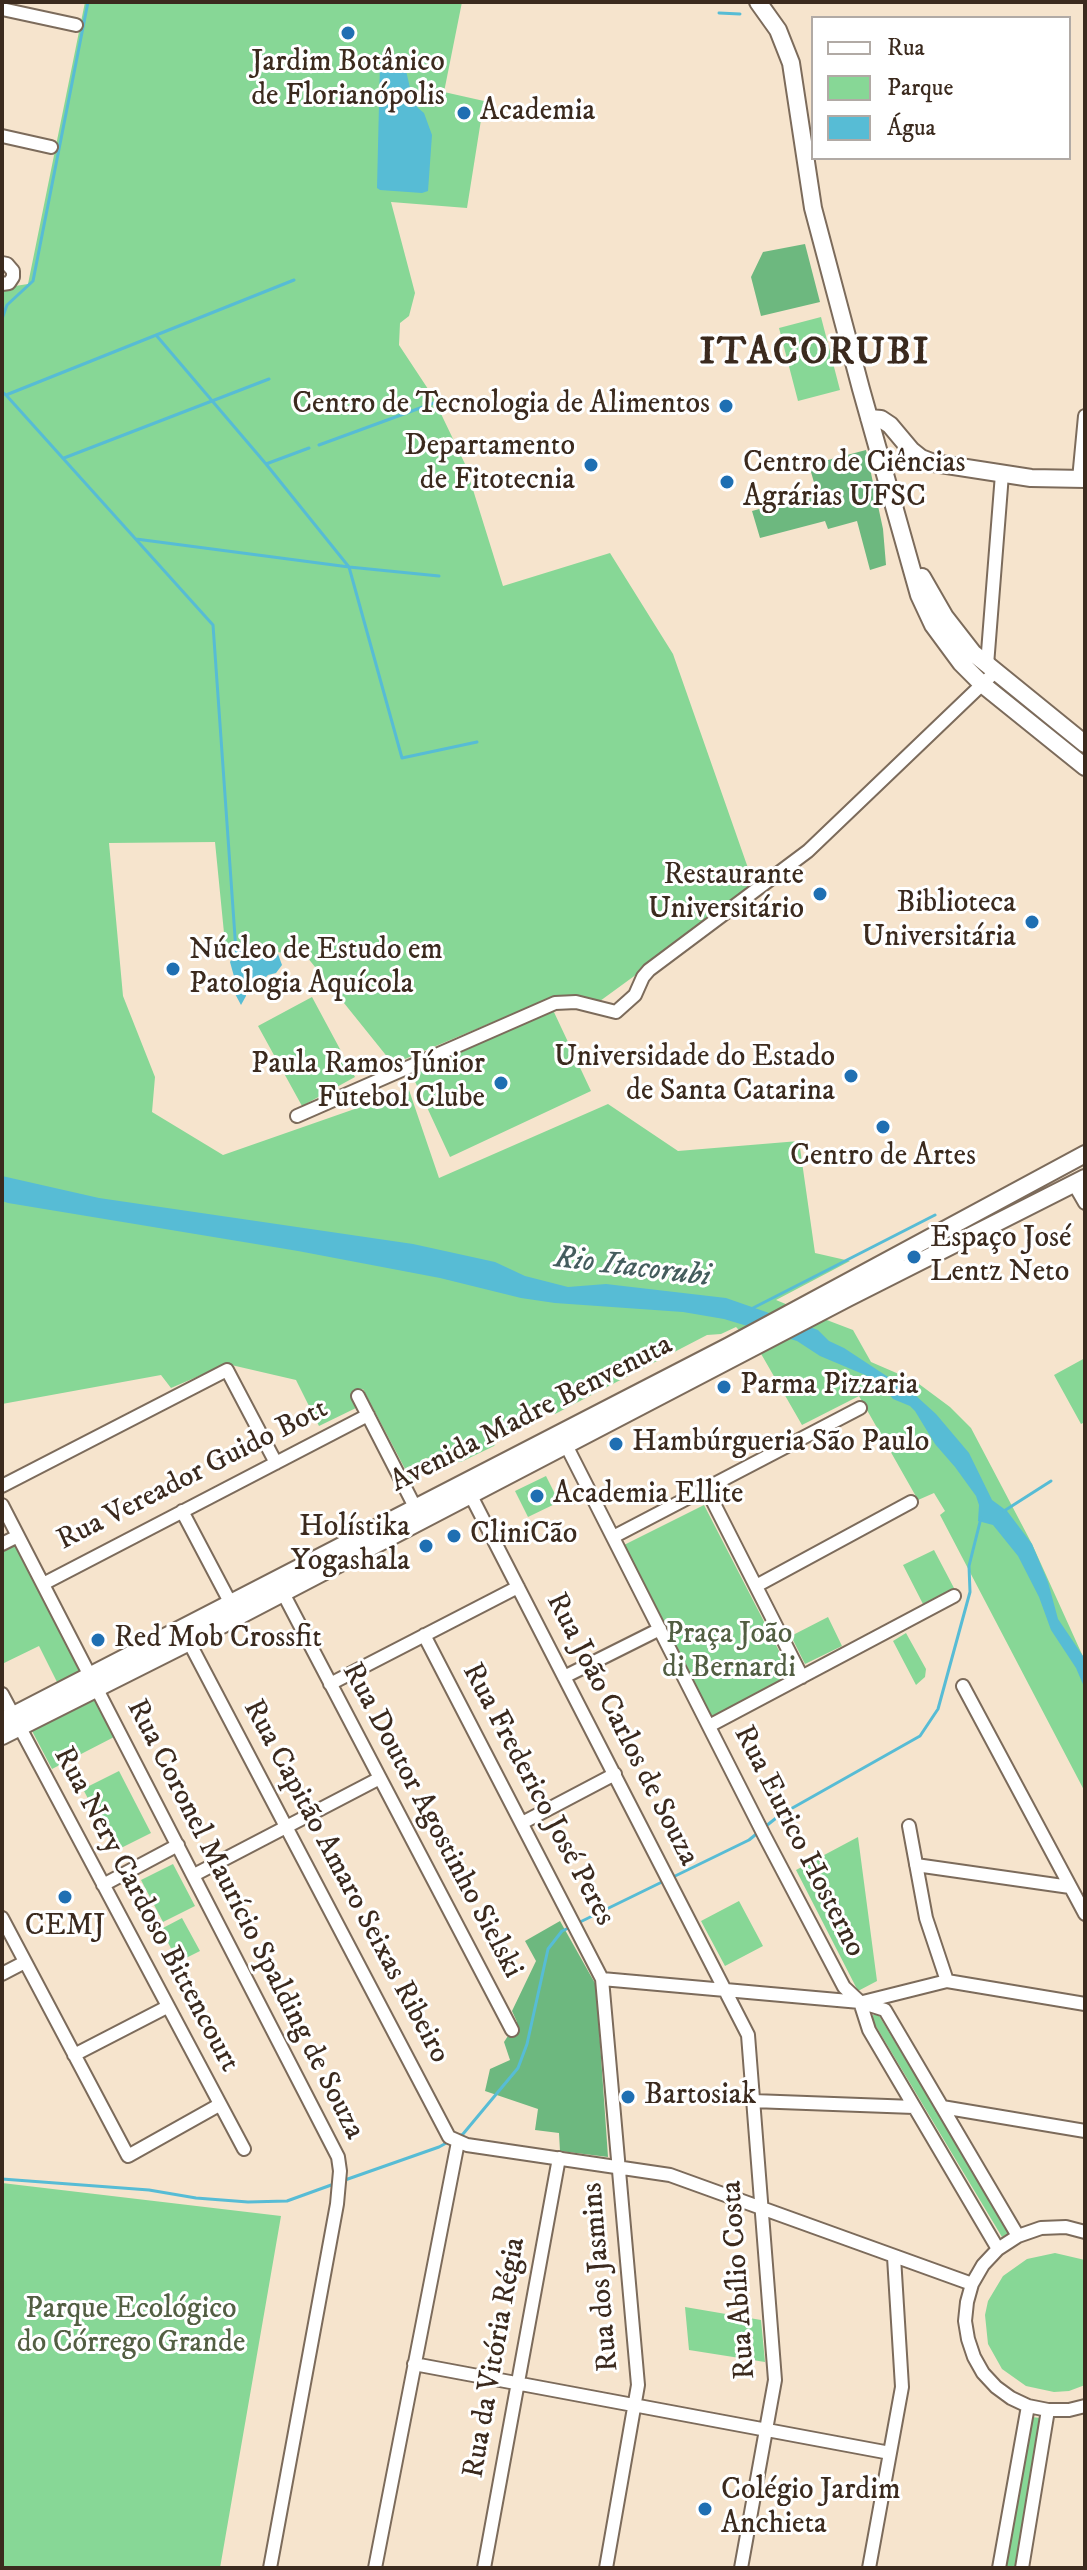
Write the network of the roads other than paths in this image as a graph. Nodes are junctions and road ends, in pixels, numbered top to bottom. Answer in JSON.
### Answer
{"nodes":[{"id":1,"x":758,"y":2,"type":"edge"},
{"id":2,"x":2,"y":9,"type":"edge"},
{"id":3,"x":76,"y":25,"type":"dead end"},
{"id":4,"x":2,"y":136,"type":"edge"},
{"id":5,"x":51,"y":147,"type":"dead end"},
{"id":6,"x":2,"y":263,"type":"edge"},
{"id":7,"x":2,"y":284,"type":"edge"},
{"id":8,"x":1085,"y":416,"type":"edge"},
{"id":9,"x":869,"y":418,"type":"junction"},
{"id":10,"x":1002,"y":474,"type":"junction"},
{"id":11,"x":1082,"y":479,"type":"edge"},
{"id":12,"x":988,"y":674,"type":"junction"},
{"id":13,"x":1085,"y":744,"type":"edge"},
{"id":14,"x":1085,"y":767,"type":"edge"},
{"id":15,"x":297,"y":1116,"type":"dead end"},
{"id":16,"x":1085,"y":1156,"type":"edge"},
{"id":17,"x":1038,"y":1179,"type":"junction"},
{"id":18,"x":1080,"y":1181,"type":"edge"},
{"id":19,"x":1040,"y":1202,"type":"junction"},
{"id":20,"x":1085,"y":1203,"type":"edge"},
{"id":21,"x":798,"y":1317,"type":"junction"},
{"id":22,"x":358,"y":1396,"type":"dead end"},
{"id":23,"x":860,"y":1408,"type":"dead end"},
{"id":24,"x":368,"y":1415,"type":"junction"},
{"id":25,"x":563,"y":1438,"type":"junction"},
{"id":26,"x":276,"y":1463,"type":"junction"},
{"id":27,"x":2,"y":1486,"type":"edge"},
{"id":28,"x":467,"y":1488,"type":"junction"},
{"id":29,"x":706,"y":1488,"type":"junction"},
{"id":30,"x":911,"y":1502,"type":"dead end"},
{"id":31,"x":2,"y":1505,"type":"edge"},
{"id":32,"x":415,"y":1507,"type":"junction"},
{"id":33,"x":182,"y":1511,"type":"junction"},
{"id":34,"x":18,"y":1536,"type":"junction"},
{"id":35,"x":613,"y":1537,"type":"junction"},
{"id":36,"x":2,"y":1544,"type":"edge"},
{"id":37,"x":43,"y":1584,"type":"junction"},
{"id":38,"x":756,"y":1586,"type":"junction"},
{"id":39,"x":518,"y":1587,"type":"junction"},
{"id":40,"x":283,"y":1593,"type":"junction"},
{"id":41,"x":954,"y":1596,"type":"dead end"},
{"id":42,"x":230,"y":1602,"type":"junction"},
{"id":43,"x":660,"y":1629,"type":"junction"},
{"id":44,"x":424,"y":1635,"type":"junction"},
{"id":45,"x":189,"y":1642,"type":"junction"},
{"id":46,"x":564,"y":1677,"type":"junction"},
{"id":47,"x":802,"y":1677,"type":"junction"},
{"id":48,"x":94,"y":1682,"type":"junction"},
{"id":49,"x":330,"y":1684,"type":"junction"},
{"id":50,"x":963,"y":1686,"type":"dead end"},
{"id":51,"x":2,"y":1694,"type":"edge"},
{"id":52,"x":11,"y":1721,"type":"edge"},
{"id":53,"x":709,"y":1726,"type":"junction"},
{"id":54,"x":2,"y":1736,"type":"edge"},
{"id":55,"x":615,"y":1774,"type":"junction"},
{"id":56,"x":380,"y":1778,"type":"junction"},
{"id":57,"x":522,"y":1823,"type":"junction"},
{"id":58,"x":909,"y":1826,"type":"dead end"},
{"id":59,"x":287,"y":1827,"type":"junction"},
{"id":60,"x":178,"y":1845,"type":"junction"},
{"id":61,"x":916,"y":1865,"type":"junction"},
{"id":62,"x":194,"y":1875,"type":"junction"},
{"id":63,"x":103,"y":1885,"type":"junction"},
{"id":64,"x":1070,"y":1887,"type":"junction"},
{"id":65,"x":1085,"y":1914,"type":"edge"},
{"id":66,"x":2,"y":1918,"type":"edge"},
{"id":67,"x":25,"y":1962,"type":"junction"},
{"id":68,"x":2,"y":1974,"type":"edge"},
{"id":69,"x":602,"y":1979,"type":"junction"},
{"id":70,"x":947,"y":1981,"type":"junction"},
{"id":71,"x":727,"y":1990,"type":"junction"},
{"id":72,"x":860,"y":2002,"type":"junction"},
{"id":73,"x":1085,"y":2004,"type":"edge"},
{"id":74,"x":167,"y":2007,"type":"junction"},
{"id":75,"x":512,"y":2030,"type":"dead end"},
{"id":76,"x":74,"y":2055,"type":"junction"},
{"id":77,"x":753,"y":2101,"type":"junction"},
{"id":78,"x":219,"y":2105,"type":"junction"},
{"id":79,"x":914,"y":2107,"type":"junction"},
{"id":80,"x":942,"y":2107,"type":"junction"},
{"id":81,"x":1085,"y":2131,"type":"edge"},
{"id":82,"x":454,"y":2140,"type":"junction"},
{"id":83,"x":244,"y":2149,"type":"dead end"},
{"id":84,"x":559,"y":2158,"type":"junction"},
{"id":85,"x":619,"y":2168,"type":"junction"},
{"id":86,"x":762,"y":2209,"type":"junction"},
{"id":87,"x":1085,"y":2232,"type":"edge"},
{"id":88,"x":1018,"y":2236,"type":"junction"},
{"id":89,"x":998,"y":2249,"type":"junction"},
{"id":90,"x":894,"y":2257,"type":"junction"},
{"id":91,"x":972,"y":2284,"type":"junction"},
{"id":92,"x":414,"y":2364,"type":"junction"},
{"id":93,"x":518,"y":2383,"type":"junction"},
{"id":94,"x":634,"y":2405,"type":"junction"},
{"id":95,"x":1028,"y":2406,"type":"junction"},
{"id":96,"x":1085,"y":2406,"type":"edge"},
{"id":97,"x":1048,"y":2410,"type":"junction"},
{"id":98,"x":767,"y":2430,"type":"junction"},
{"id":99,"x":890,"y":2453,"type":"junction"},
{"id":100,"x":270,"y":2568,"type":"edge"},
{"id":101,"x":375,"y":2568,"type":"edge"},
{"id":102,"x":484,"y":2568,"type":"edge"},
{"id":103,"x":606,"y":2568,"type":"edge"},
{"id":104,"x":741,"y":2568,"type":"edge"},
{"id":105,"x":869,"y":2568,"type":"edge"},
{"id":106,"x":999,"y":2568,"type":"edge"},
{"id":107,"x":1022,"y":2568,"type":"edge"}],
"edges":[{"from":1,"to":9,"type":"main road"},
{"from":2,"to":3,"type":"street"},
{"from":4,"to":5,"type":"street"},
{"from":6,"to":7,"type":"street"},
{"from":8,"to":11,"type":"street"},
{"from":9,"to":10,"type":"main road"},
{"from":9,"to":12,"type":"main road"},
{"from":10,"to":11,"type":"main road"},
{"from":10,"to":12,"type":"street"},
{"from":12,"to":13,"type":"main road"},
{"from":12,"to":14,"type":"main road"},
{"from":12,"to":15,"type":"street"},
{"from":16,"to":17,"type":"main road","name":"Avenida Madre Benvenuta"},
{"from":16,"to":18,"type":"main road"},
{"from":17,"to":19,"type":"main road"},
{"from":17,"to":21,"type":"main road","name":"Avenida Madre Benvenuta"},
{"from":18,"to":19,"type":"main road","name":"Avenida Madre Benvenuta"},
{"from":18,"to":20,"type":"street"},
{"from":19,"to":21,"type":"main road","name":"Avenida Madre Benvenuta"},
{"from":21,"to":25,"type":"main road","name":"Avenida Madre Benvenuta"},
{"from":21,"to":25,"type":"main road","name":"Avenida Madre Benvenuta"},
{"from":22,"to":24,"type":"street"},
{"from":23,"to":29,"type":"street"},
{"from":24,"to":26,"type":"street","name":"Rua Vereador Guido Bott"},
{"from":24,"to":32,"type":"street"},
{"from":25,"to":28,"type":"main road","name":"Avenida Madre Benvenuta"},
{"from":25,"to":35,"type":"street","name":"Rua Eurico Hosterno"},
{"from":26,"to":27,"type":"street"},
{"from":26,"to":33,"type":"street","name":"Rua Vereador Guido Bott"},
{"from":28,"to":32,"type":"main road","name":"Avenida Madre Benvenuta"},
{"from":28,"to":39,"type":"street","name":"Rua João Carlos de Souza"},
{"from":28,"to":40,"type":"main road","name":"Avenida Madre Benvenuta"},
{"from":29,"to":35,"type":"street"},
{"from":29,"to":38,"type":"street"},
{"from":30,"to":38,"type":"street"},
{"from":31,"to":34,"type":"street","name":"Rua Coronel Maurício Spalding de Souza"},
{"from":32,"to":42,"type":"main road","name":"Avenida Madre Benvenuta"},
{"from":33,"to":37,"type":"street","name":"Rua Vereador Guido Bott"},
{"from":33,"to":42,"type":"street"},
{"from":34,"to":36,"type":"street"},
{"from":34,"to":37,"type":"street","name":"Rua Coronel Maurício Spalding de Souza"},
{"from":35,"to":43,"type":"street","name":"Rua Eurico Hosterno"},
{"from":37,"to":48,"type":"street","name":"Rua Coronel Maurício Spalding de Souza"},
{"from":38,"to":47,"type":"street"},
{"from":39,"to":44,"type":"street"},
{"from":39,"to":46,"type":"street","name":"Rua João Carlos de Souza"},
{"from":40,"to":45,"type":"main road","name":"Avenida Madre Benvenuta"},
{"from":40,"to":49,"type":"street","name":"Rua Doutor Agostinho Sielski"},
{"from":41,"to":47,"type":"street"},
{"from":42,"to":48,"type":"main road","name":"Avenida Madre Benvenuta"},
{"from":43,"to":46,"type":"street"},
{"from":43,"to":53,"type":"street","name":"Rua Eurico Hosterno"},
{"from":44,"to":49,"type":"street"},
{"from":44,"to":57,"type":"street","name":"Rua Frederico José Peres"},
{"from":45,"to":48,"type":"main road","name":"Avenida Madre Benvenuta"},
{"from":45,"to":59,"type":"street","name":"Rua Capitão Amaro Seixas Ribeiro"},
{"from":46,"to":55,"type":"street","name":"Rua João Carlos de Souza"},
{"from":47,"to":53,"type":"street"},
{"from":48,"to":52,"type":"main road","name":"Avenida Madre Benvenuta"},
{"from":48,"to":60,"type":"street","name":"Rua Coronel Maurício Spalding de Souza"},
{"from":49,"to":56,"type":"street","name":"Rua Doutor Agostinho Sielski"},
{"from":50,"to":64,"type":"street"},
{"from":51,"to":52,"type":"street","name":"Rua Nery Cardoso Bittencourt"},
{"from":52,"to":54,"type":"main road","name":"Avenida Madre Benvenuta"},
{"from":52,"to":63,"type":"street","name":"Rua Nery Cardoso Bittencourt"},
{"from":53,"to":72,"type":"street","name":"Rua Eurico Hosterno"},
{"from":55,"to":57,"type":"street"},
{"from":55,"to":71,"type":"street","name":"Rua João Carlos de Souza"},
{"from":56,"to":59,"type":"street"},
{"from":56,"to":75,"type":"street","name":"Rua Doutor Agostinho Sielski"},
{"from":57,"to":69,"type":"street","name":"Rua Frederico José Peres"},
{"from":58,"to":61,"type":"street"},
{"from":59,"to":62,"type":"street"},
{"from":59,"to":82,"type":"street","name":"Rua Capitão Amaro Seixas Ribeiro"},
{"from":60,"to":62,"type":"street","name":"Rua Coronel Maurício Spalding de Souza"},
{"from":60,"to":63,"type":"street"},
{"from":61,"to":64,"type":"street"},
{"from":61,"to":70,"type":"street"},
{"from":62,"to":100,"type":"street","name":"Rua Coronel Maurício Spalding de Souza"},
{"from":63,"to":74,"type":"street","name":"Rua Nery Cardoso Bittencourt"},
{"from":64,"to":65,"type":"street"},
{"from":66,"to":67,"type":"street"},
{"from":67,"to":68,"type":"street"},
{"from":67,"to":76,"type":"street"},
{"from":69,"to":71,"type":"street"},
{"from":69,"to":85,"type":"street","name":"Rua dos Jasmins"},
{"from":70,"to":72,"type":"street"},
{"from":70,"to":73,"type":"street"},
{"from":71,"to":72,"type":"street"},
{"from":71,"to":77,"type":"street","name":"Rua Abílio Costa"},
{"from":72,"to":79,"type":"street"},
{"from":72,"to":80,"type":"street"},
{"from":74,"to":76,"type":"street"},
{"from":74,"to":78,"type":"street","name":"Rua Nery Cardoso Bittencourt"},
{"from":76,"to":78,"type":"street"},
{"from":77,"to":79,"type":"street"},
{"from":77,"to":86,"type":"street","name":"Rua Abílio Costa"},
{"from":78,"to":83,"type":"street","name":"Rua Nery Cardoso Bittencourt"},
{"from":79,"to":89,"type":"street"},
{"from":80,"to":81,"type":"street"},
{"from":80,"to":88,"type":"street"},
{"from":82,"to":84,"type":"street"},
{"from":82,"to":92,"type":"street"},
{"from":84,"to":85,"type":"street"},
{"from":84,"to":93,"type":"street","name":"Rua da Vitória Régia"},
{"from":85,"to":86,"type":"street"},
{"from":85,"to":94,"type":"street","name":"Rua dos Jasmins"},
{"from":86,"to":90,"type":"street"},
{"from":86,"to":98,"type":"street","name":"Rua Abílio Costa"},
{"from":87,"to":88,"type":"street"},
{"from":88,"to":89,"type":"street"},
{"from":89,"to":91,"type":"street"},
{"from":90,"to":91,"type":"street"},
{"from":90,"to":99,"type":"street"},
{"from":91,"to":95,"type":"street"},
{"from":92,"to":93,"type":"street"},
{"from":92,"to":101,"type":"street"},
{"from":93,"to":94,"type":"street"},
{"from":93,"to":102,"type":"street","name":"Rua da Vitória Régia"},
{"from":94,"to":98,"type":"street"},
{"from":94,"to":103,"type":"street","name":"Rua dos Jasmins"},
{"from":95,"to":97,"type":"street"},
{"from":95,"to":106,"type":"street"},
{"from":96,"to":97,"type":"street"},
{"from":97,"to":107,"type":"street"},
{"from":98,"to":99,"type":"street"},
{"from":98,"to":104,"type":"street","name":"Rua Abílio Costa"},
{"from":99,"to":105,"type":"street"}]}
